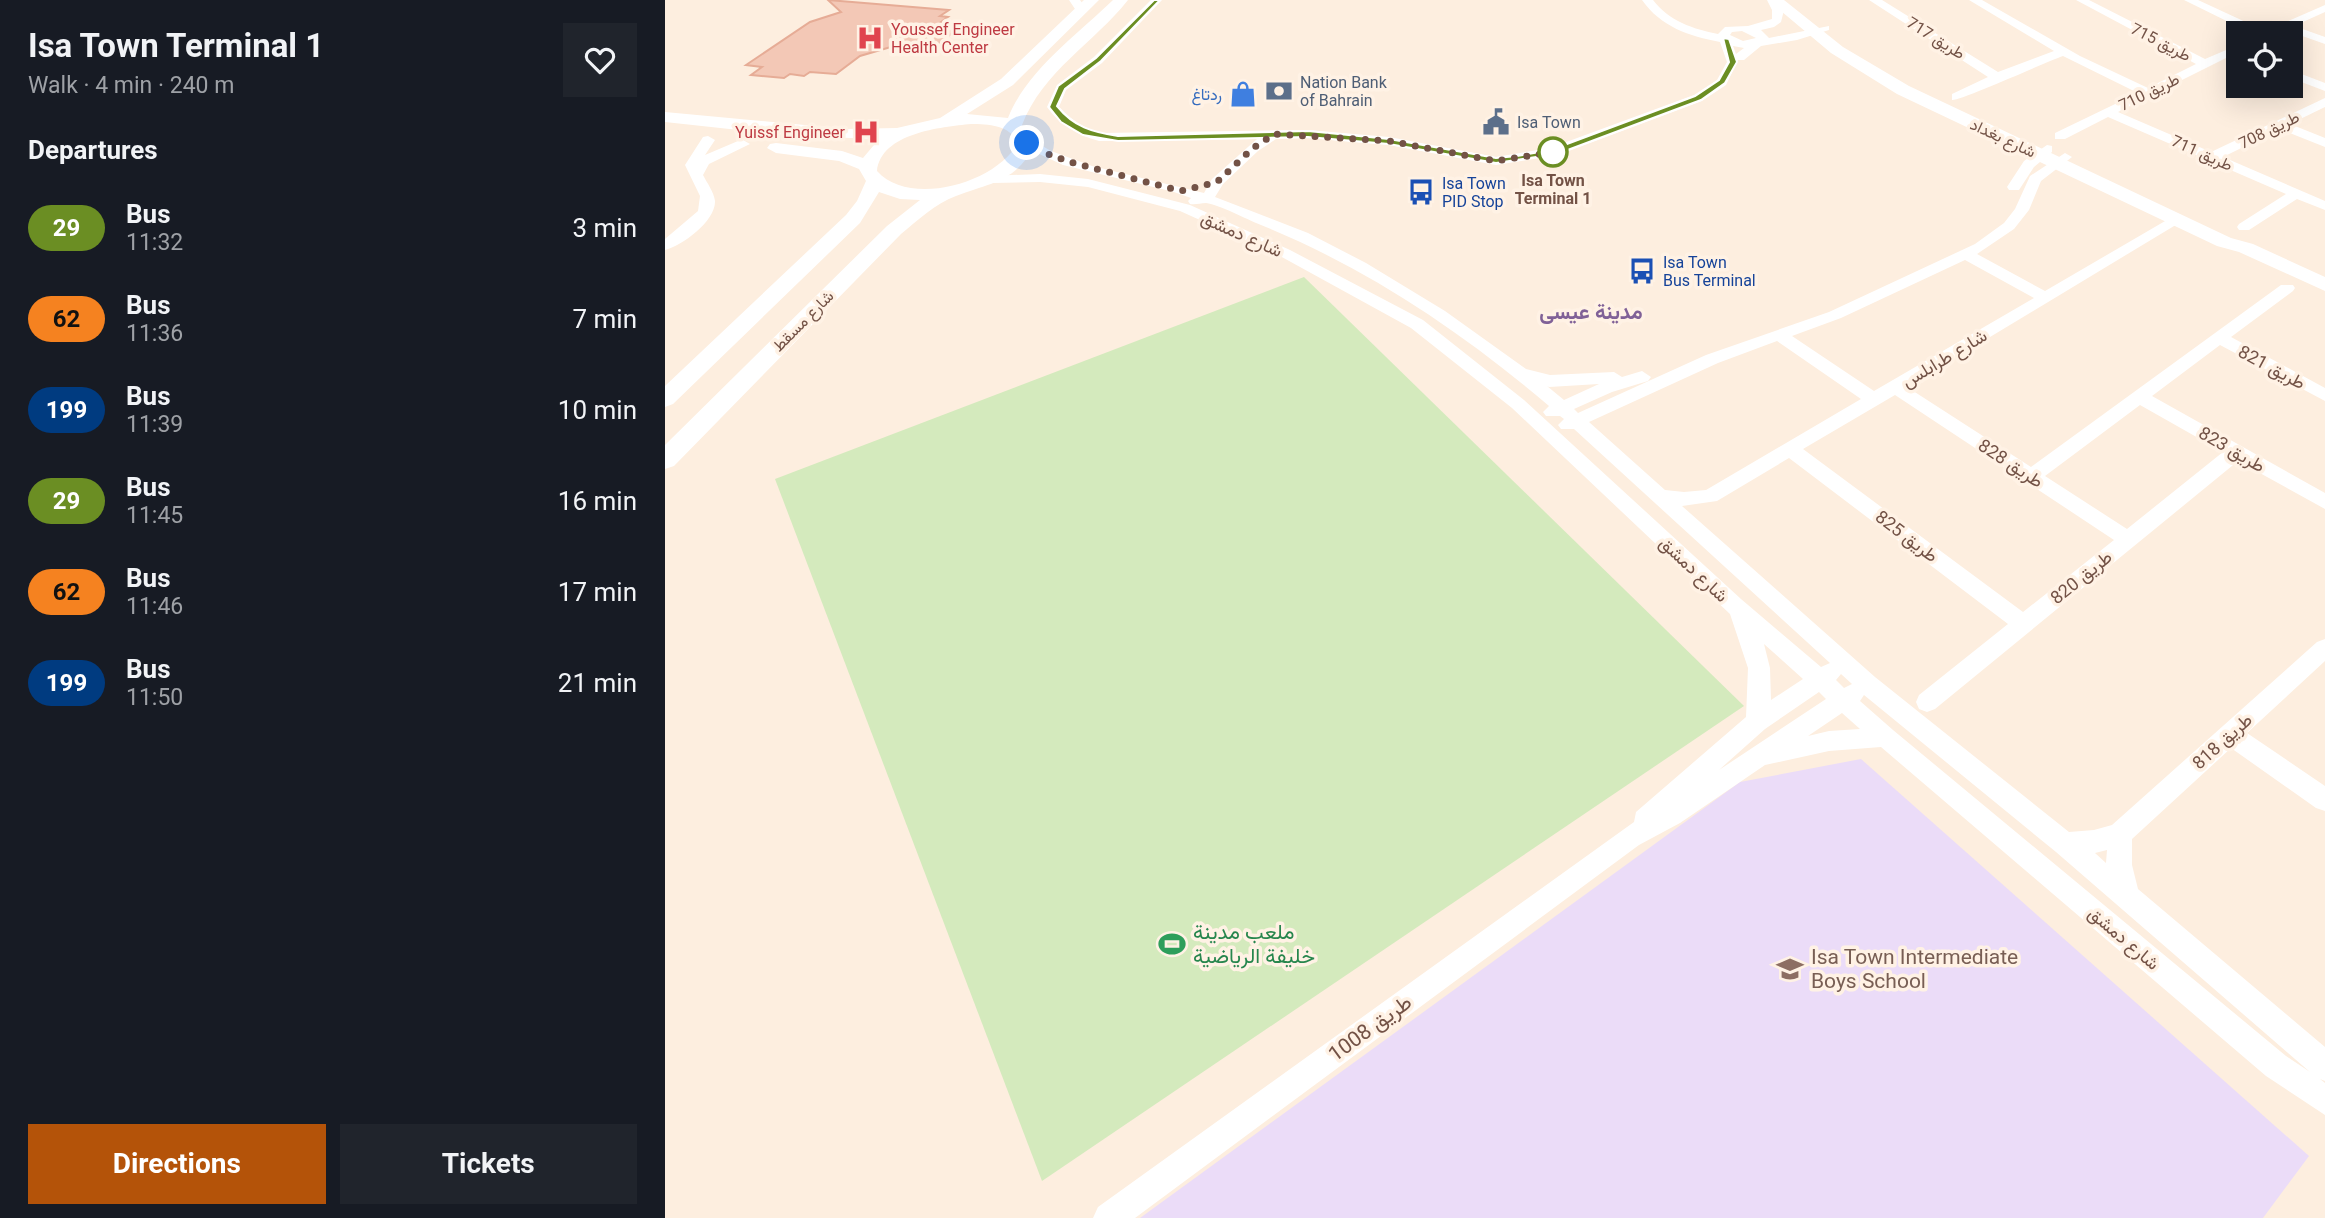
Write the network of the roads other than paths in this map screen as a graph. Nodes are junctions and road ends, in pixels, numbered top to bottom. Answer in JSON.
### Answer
{"nodes":[{"id":1,"x":1121,"y":0,"type":"edge"},
{"id":2,"x":1157,"y":0,"type":"edge"},
{"id":3,"x":1647,"y":0,"type":"edge"},
{"id":4,"x":1774,"y":0,"type":"edge"},
{"id":5,"x":1793,"y":0,"type":"edge"},
{"id":6,"x":1874,"y":0,"type":"edge"},
{"id":7,"x":1974,"y":0,"type":"edge"},
{"id":8,"x":2081,"y":0,"type":"edge"},
{"id":9,"x":2189,"y":0,"type":"edge"},
{"id":10,"x":1082,"y":3,"type":"edge"},
{"id":11,"x":2325,"y":8,"type":"edge"},
{"id":12,"x":1657,"y":11,"type":"junction"},
{"id":13,"x":2234,"y":21,"type":"edge"},
{"id":14,"x":2295,"y":21,"type":"edge"},
{"id":15,"x":1735,"y":28,"type":"junction"},
{"id":16,"x":1815,"y":31,"type":"junction"},
{"id":17,"x":2303,"y":33,"type":"edge"},
{"id":18,"x":1754,"y":34,"type":"junction"},
{"id":19,"x":1725,"y":39,"type":"junction"},
{"id":20,"x":2325,"y":41,"type":"edge"},
{"id":21,"x":2063,"y":52,"type":"junction"},
{"id":22,"x":2226,"y":55,"type":"edge"},
{"id":23,"x":1736,"y":60,"type":"junction"},
{"id":24,"x":2205,"y":64,"type":"junction"},
{"id":25,"x":1997,"y":77,"type":"junction"},
{"id":26,"x":2303,"y":79,"type":"edge"},
{"id":27,"x":2325,"y":87,"type":"edge"},
{"id":28,"x":2147,"y":92,"type":"junction"},
{"id":29,"x":1956,"y":97,"type":"dead end"},
{"id":30,"x":2325,"y":102,"type":"edge"},
{"id":31,"x":2108,"y":112,"type":"junction"},
{"id":32,"x":665,"y":117,"type":"edge"},
{"id":33,"x":942,"y":121,"type":"junction"},
{"id":34,"x":2281,"y":125,"type":"junction"},
{"id":35,"x":1013,"y":126,"type":"junction"},
{"id":36,"x":808,"y":132,"type":"junction"},
{"id":37,"x":904,"y":133,"type":"junction"},
{"id":38,"x":687,"y":137,"type":"dead end"},
{"id":39,"x":708,"y":140,"type":"junction"},
{"id":40,"x":1250,"y":141,"type":"junction"},
{"id":41,"x":1027,"y":143,"type":"junction"},
{"id":42,"x":2325,"y":143,"type":"edge"},
{"id":43,"x":743,"y":144,"type":"junction"},
{"id":44,"x":2053,"y":152,"type":"junction"},
{"id":45,"x":2212,"y":157,"type":"junction"},
{"id":46,"x":871,"y":174,"type":"junction"},
{"id":47,"x":696,"y":177,"type":"junction"},
{"id":48,"x":993,"y":179,"type":"junction"},
{"id":49,"x":1217,"y":182,"type":"junction"},
{"id":50,"x":1181,"y":191,"type":"junction"},
{"id":51,"x":947,"y":192,"type":"junction"},
{"id":52,"x":2296,"y":194,"type":"junction"},
{"id":53,"x":1155,"y":199,"type":"junction"},
{"id":54,"x":1207,"y":199,"type":"junction"},
{"id":55,"x":2325,"y":206,"type":"edge"},
{"id":56,"x":2177,"y":220,"type":"junction"},
{"id":57,"x":2244,"y":227,"type":"dead end"},
{"id":58,"x":665,"y":246,"type":"edge"},
{"id":59,"x":2246,"y":248,"type":"junction"},
{"id":60,"x":1966,"y":254,"type":"junction"},
{"id":61,"x":2325,"y":285,"type":"edge"},
{"id":62,"x":2287,"y":288,"type":"dead end"},
{"id":63,"x":2046,"y":298,"type":"junction"},
{"id":64,"x":1780,"y":336,"type":"junction"},
{"id":65,"x":2219,"y":338,"type":"junction"},
{"id":66,"x":1712,"y":359,"type":"junction"},
{"id":67,"x":1518,"y":370,"type":"junction"},
{"id":68,"x":1654,"y":373,"type":"junction"},
{"id":69,"x":1895,"y":387,"type":"junction"},
{"id":70,"x":2325,"y":396,"type":"edge"},
{"id":71,"x":2140,"y":397,"type":"junction"},
{"id":72,"x":1874,"y":399,"type":"junction"},
{"id":73,"x":665,"y":400,"type":"edge"},
{"id":74,"x":1568,"y":414,"type":"junction"},
{"id":75,"x":1543,"y":427,"type":"junction"},
{"id":76,"x":1790,"y":449,"type":"junction"},
{"id":77,"x":2236,"y":452,"type":"junction"},
{"id":78,"x":665,"y":460,"type":"edge"},
{"id":79,"x":2032,"y":476,"type":"junction"},
{"id":80,"x":1658,"y":496,"type":"junction"},
{"id":81,"x":1710,"y":496,"type":"junction"},
{"id":82,"x":2325,"y":502,"type":"edge"},
{"id":83,"x":1703,"y":536,"type":"junction"},
{"id":84,"x":2128,"y":540,"type":"junction"},
{"id":85,"x":1734,"y":605,"type":"junction"},
{"id":86,"x":2023,"y":624,"type":"junction"},
{"id":87,"x":2325,"y":648,"type":"edge"},
{"id":88,"x":1843,"y":663,"type":"junction"},
{"id":89,"x":1822,"y":679,"type":"junction"},
{"id":90,"x":1867,"y":684,"type":"junction"},
{"id":91,"x":1843,"y":700,"type":"junction"},
{"id":92,"x":1927,"y":702,"type":"dead end"},
{"id":93,"x":1757,"y":722,"type":"junction"},
{"id":94,"x":2230,"y":734,"type":"junction"},
{"id":95,"x":1885,"y":737,"type":"junction"},
{"id":96,"x":1744,"y":765,"type":"junction"},
{"id":97,"x":2325,"y":800,"type":"edge"},
{"id":98,"x":2120,"y":835,"type":"junction"},
{"id":99,"x":1630,"y":837,"type":"junction"},
{"id":100,"x":2065,"y":844,"type":"junction"},
{"id":101,"x":2127,"y":898,"type":"junction"},
{"id":102,"x":2325,"y":1067,"type":"edge"},
{"id":103,"x":2325,"y":1100,"type":"edge"},
{"id":104,"x":1109,"y":1218,"type":"edge"}],
"edges":[{"from":1,"to":35,"type":"street"},
{"from":2,"to":40,"type":"street"},
{"from":3,"to":12,"type":"street"},
{"from":4,"to":16,"type":"street","name":"شارع بغداد"},
{"from":4,"to":18,"type":"street"},
{"from":5,"to":16,"type":"street","name":"شارع بغداد"},
{"from":6,"to":25,"type":"street","name":"طريق 717"},
{"from":7,"to":21,"type":"street"},
{"from":8,"to":24,"type":"street","name":"طريق 715"},
{"from":9,"to":13,"type":"street"},
{"from":10,"to":33,"type":"street"},
{"from":11,"to":14,"type":"street"},
{"from":12,"to":15,"type":"street"},
{"from":12,"to":19,"type":"street"},
{"from":15,"to":18,"type":"street"},
{"from":15,"to":19,"type":"street"},
{"from":16,"to":18,"type":"street"},
{"from":16,"to":18,"type":"street"},
{"from":16,"to":23,"type":"street"},
{"from":16,"to":44,"type":"street","name":"شارع بغداد"},
{"from":16,"to":44,"type":"street","name":"شارع بغداد"},
{"from":17,"to":20,"type":"street"},
{"from":18,"to":19,"type":"street"},
{"from":18,"to":23,"type":"street"},
{"from":19,"to":23,"type":"street"},
{"from":21,"to":25,"type":"street"},
{"from":21,"to":28,"type":"street"},
{"from":22,"to":24,"type":"street","name":"طريق 710"},
{"from":23,"to":40,"type":"street"},
{"from":24,"to":28,"type":"street","name":"طريق 710"},
{"from":25,"to":29,"type":"street"},
{"from":26,"to":27,"type":"street"},
{"from":28,"to":31,"type":"street","name":"طريق 710"},
{"from":30,"to":34,"type":"street","name":"طريق 708"},
{"from":31,"to":44,"type":"street","name":"طريق 710"},
{"from":31,"to":45,"type":"street","name":"طريق 711"},
{"from":32,"to":36,"type":"street"},
{"from":33,"to":35,"type":"street"},
{"from":33,"to":37,"type":"street"},
{"from":34,"to":42,"type":"street"},
{"from":34,"to":45,"type":"street","name":"طريق 708"},
{"from":35,"to":41,"type":"street"},
{"from":36,"to":37,"type":"street"},
{"from":36,"to":39,"type":"street"},
{"from":37,"to":46,"type":"street"},
{"from":38,"to":39,"type":"street"},
{"from":39,"to":43,"type":"street"},
{"from":39,"to":47,"type":"street"},
{"from":40,"to":49,"type":"street"},
{"from":41,"to":48,"type":"street"},
{"from":41,"to":50,"type":"street","name":"شارع دمشق"},
{"from":43,"to":46,"type":"street"},
{"from":43,"to":47,"type":"street"},
{"from":44,"to":56,"type":"street","name":"شارع بغداد"},
{"from":44,"to":59,"type":"street","name":"شارع بغداد"},
{"from":44,"to":60,"type":"street","name":"طريق 710"},
{"from":45,"to":52,"type":"street","name":"طريق 711"},
{"from":46,"to":51,"type":"street"},
{"from":46,"to":73,"type":"street"},
{"from":47,"to":58,"type":"street"},
{"from":48,"to":51,"type":"street"},
{"from":48,"to":53,"type":"street","name":"شارع دمشق"},
{"from":49,"to":50,"type":"street"},
{"from":49,"to":54,"type":"street"},
{"from":50,"to":54,"type":"street","name":"شارع دمشق"},
{"from":51,"to":78,"type":"street","name":"شارع مسقط"},
{"from":52,"to":55,"type":"street","name":"طريق 711"},
{"from":52,"to":57,"type":"street"},
{"from":53,"to":54,"type":"street"},
{"from":53,"to":75,"type":"street","name":"شارع دمشق"},
{"from":54,"to":67,"type":"street","name":"شارع دمشق"},
{"from":56,"to":59,"type":"street","name":"شارع بغداد"},
{"from":56,"to":63,"type":"street","name":"شارع طرابلس"},
{"from":59,"to":61,"type":"street","name":"شارع بغداد"},
{"from":60,"to":63,"type":"street"},
{"from":60,"to":64,"type":"street","name":"طريق 710"},
{"from":62,"to":65,"type":"street"},
{"from":63,"to":69,"type":"street","name":"شارع طرابلس"},
{"from":64,"to":66,"type":"street","name":"طريق 710"},
{"from":64,"to":72,"type":"street"},
{"from":65,"to":70,"type":"street","name":"طريق 821"},
{"from":65,"to":71,"type":"street"},
{"from":66,"to":68,"type":"street"},
{"from":66,"to":74,"type":"street"},
{"from":67,"to":68,"type":"street"},
{"from":67,"to":74,"type":"street","name":"شارع دمشق"},
{"from":68,"to":74,"type":"street"},
{"from":69,"to":72,"type":"street","name":"شارع طرابلس"},
{"from":69,"to":79,"type":"street","name":"طريق 828"},
{"from":71,"to":77,"type":"street","name":"طريق 823"},
{"from":71,"to":79,"type":"street"},
{"from":72,"to":76,"type":"street","name":"شارع طرابلس"},
{"from":74,"to":75,"type":"street"},
{"from":74,"to":80,"type":"street","name":"شارع دمشق"},
{"from":75,"to":85,"type":"street","name":"شارع دمشق"},
{"from":76,"to":81,"type":"street","name":"شارع طرابلس"},
{"from":76,"to":86,"type":"street","name":"طريق 825"},
{"from":77,"to":82,"type":"street","name":"طريق 823"},
{"from":77,"to":84,"type":"street","name":"طريق 820"},
{"from":79,"to":84,"type":"street","name":"طريق 828"},
{"from":80,"to":81,"type":"street","name":"شارع طرابلس"},
{"from":80,"to":83,"type":"street","name":"شارع دمشق"},
{"from":81,"to":83,"type":"street"},
{"from":83,"to":88,"type":"street","name":"شارع دمشق"},
{"from":84,"to":86,"type":"street","name":"طريق 820"},
{"from":85,"to":89,"type":"street","name":"شارع دمشق"},
{"from":85,"to":93,"type":"street"},
{"from":86,"to":92,"type":"street","name":"طريق 820"},
{"from":87,"to":94,"type":"street","name":"طريق 818"},
{"from":88,"to":89,"type":"street","name":"طريق 1008"},
{"from":88,"to":90,"type":"street","name":"شارع دمشق"},
{"from":89,"to":91,"type":"street","name":"شارع دمشق"},
{"from":89,"to":93,"type":"street","name":"طريق 1008"},
{"from":90,"to":91,"type":"street","name":"طريق 1008"},
{"from":90,"to":100,"type":"street","name":"شارع دمشق"},
{"from":91,"to":95,"type":"street","name":"شارع دمشق"},
{"from":91,"to":96,"type":"street","name":"طريق 1008"},
{"from":93,"to":99,"type":"street","name":"طريق 1008"},
{"from":94,"to":97,"type":"street"},
{"from":94,"to":98,"type":"street","name":"طريق 818"},
{"from":95,"to":96,"type":"street","name":"طريق 1008"},
{"from":95,"to":103,"type":"street","name":"شارع دمشق"},
{"from":96,"to":99,"type":"street","name":"طريق 1008"},
{"from":98,"to":100,"type":"street"},
{"from":98,"to":101,"type":"street"},
{"from":99,"to":104,"type":"street","name":"طريق 1008"},
{"from":100,"to":101,"type":"street","name":"شارع دمشق"},
{"from":101,"to":102,"type":"street","name":"شارع دمشق"}]}
